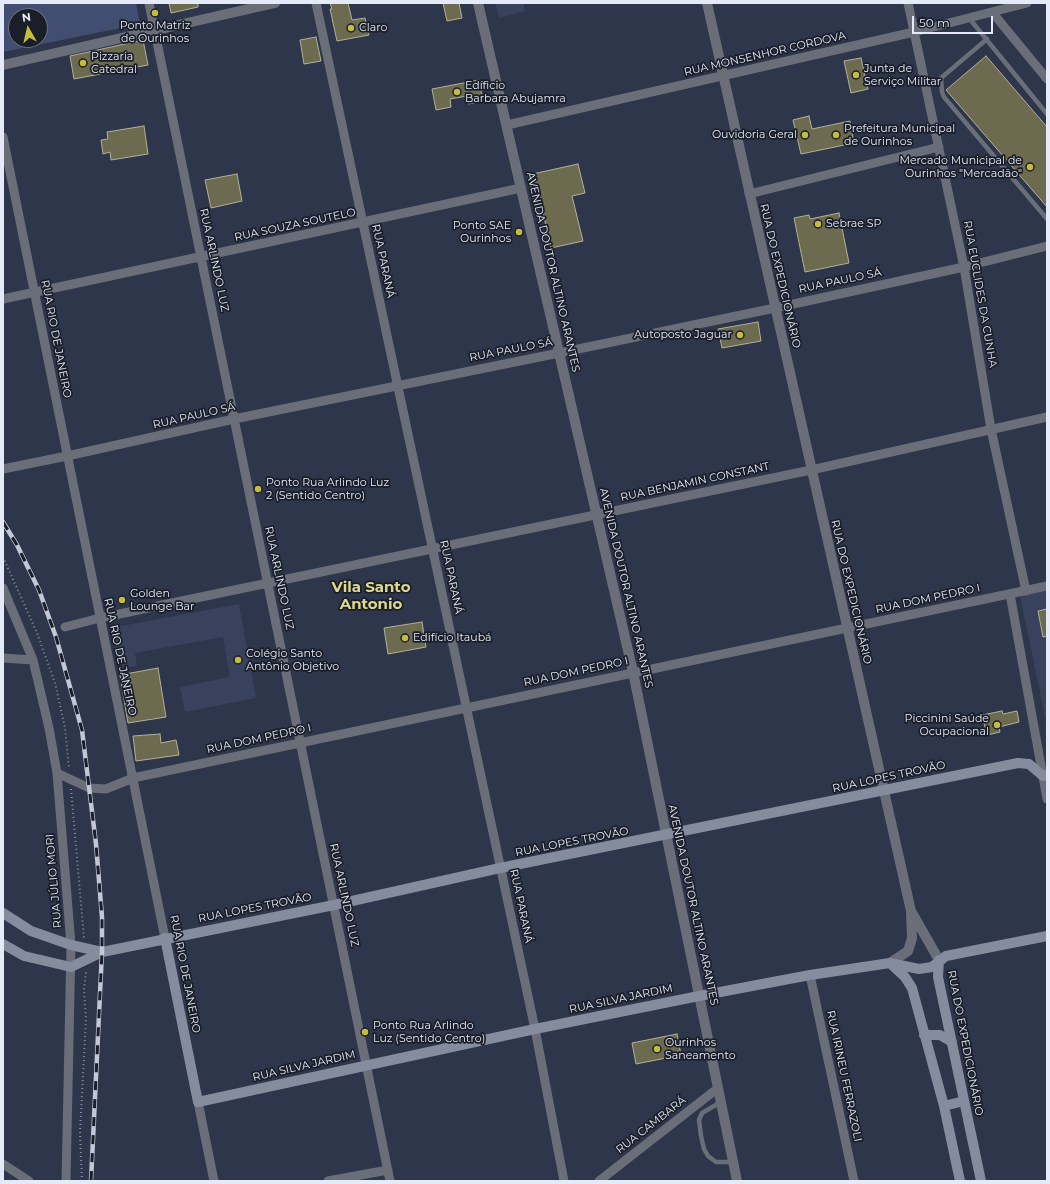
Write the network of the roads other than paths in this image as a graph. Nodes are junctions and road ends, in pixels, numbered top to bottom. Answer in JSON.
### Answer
{"nodes":[{"id":1,"x":149,"y":3,"type":"edge"},
{"id":2,"x":275,"y":3,"type":"edge"},
{"id":3,"x":316,"y":3,"type":"edge"},
{"id":4,"x":478,"y":3,"type":"edge"},
{"id":5,"x":707,"y":3,"type":"edge"},
{"id":6,"x":908,"y":3,"type":"edge"},
{"id":7,"x":1027,"y":3,"type":"edge"},
{"id":8,"x":992,"y":12,"type":"junction"},
{"id":9,"x":969,"y":18,"type":"junction"},
{"id":10,"x":155,"y":30,"type":"junction"},
{"id":11,"x":914,"y":32,"type":"junction"},
{"id":12,"x":987,"y":38,"type":"junction"},
{"id":13,"x":3,"y":65,"type":"edge"},
{"id":14,"x":724,"y":75,"type":"junction"},
{"id":15,"x":1047,"y":79,"type":"edge"},
{"id":16,"x":1047,"y":114,"type":"edge"},
{"id":17,"x":506,"y":125,"type":"junction"},
{"id":18,"x":3,"y":137,"type":"edge"},
{"id":19,"x":939,"y":147,"type":"junction"},
{"id":20,"x":521,"y":188,"type":"junction"},
{"id":21,"x":749,"y":194,"type":"junction"},
{"id":22,"x":1047,"y":219,"type":"edge"},
{"id":23,"x":362,"y":222,"type":"junction"},
{"id":24,"x":1047,"y":246,"type":"edge"},
{"id":25,"x":201,"y":257,"type":"junction"},
{"id":26,"x":964,"y":267,"type":"junction"},
{"id":27,"x":35,"y":292,"type":"junction"},
{"id":28,"x":3,"y":299,"type":"edge"},
{"id":29,"x":774,"y":308,"type":"junction"},
{"id":30,"x":559,"y":353,"type":"junction"},
{"id":31,"x":397,"y":386,"type":"junction"},
{"id":32,"x":1047,"y":417,"type":"edge"},
{"id":33,"x":234,"y":419,"type":"junction"},
{"id":34,"x":991,"y":429,"type":"junction"},
{"id":35,"x":67,"y":456,"type":"junction"},
{"id":36,"x":3,"y":469,"type":"edge"},
{"id":37,"x":811,"y":470,"type":"junction"},
{"id":38,"x":597,"y":515,"type":"junction"},
{"id":39,"x":432,"y":549,"type":"junction"},
{"id":40,"x":268,"y":583,"type":"junction"},
{"id":41,"x":1047,"y":586,"type":"edge"},
{"id":42,"x":3,"y":588,"type":"edge"},
{"id":43,"x":1026,"y":591,"type":"junction"},
{"id":44,"x":1010,"y":594,"type":"junction"},
{"id":45,"x":100,"y":618,"type":"junction"},
{"id":46,"x":65,"y":627,"type":"dead end"},
{"id":47,"x":847,"y":629,"type":"junction"},
{"id":48,"x":3,"y":658,"type":"edge"},
{"id":49,"x":33,"y":660,"type":"junction"},
{"id":50,"x":633,"y":672,"type":"junction"},
{"id":51,"x":466,"y":708,"type":"junction"},
{"id":52,"x":300,"y":742,"type":"junction"},
{"id":53,"x":57,"y":773,"type":"junction"},
{"id":54,"x":1045,"y":776,"type":"edge"},
{"id":55,"x":133,"y":778,"type":"junction"},
{"id":56,"x":883,"y":790,"type":"junction"},
{"id":57,"x":1047,"y":799,"type":"edge"},
{"id":58,"x":667,"y":835,"type":"junction"},
{"id":59,"x":500,"y":868,"type":"junction"},
{"id":60,"x":334,"y":905,"type":"junction"},
{"id":61,"x":911,"y":911,"type":"junction"},
{"id":62,"x":3,"y":913,"type":"edge"},
{"id":63,"x":1047,"y":936,"type":"edge"},
{"id":64,"x":165,"y":938,"type":"junction"},
{"id":65,"x":3,"y":944,"type":"edge"},
{"id":66,"x":71,"y":945,"type":"junction"},
{"id":67,"x":102,"y":952,"type":"junction"},
{"id":68,"x":939,"y":960,"type":"junction"},
{"id":69,"x":890,"y":963,"type":"junction"},
{"id":70,"x":71,"y":967,"type":"junction"},
{"id":71,"x":810,"y":975,"type":"junction"},
{"id":72,"x":699,"y":996,"type":"junction"},
{"id":73,"x":535,"y":1029,"type":"junction"},
{"id":74,"x":924,"y":1035,"type":"junction"},
{"id":75,"x":952,"y":1042,"type":"junction"},
{"id":76,"x":366,"y":1065,"type":"junction"},
{"id":77,"x":718,"y":1088,"type":"junction"},
{"id":78,"x":964,"y":1101,"type":"junction"},
{"id":79,"x":198,"y":1102,"type":"junction"},
{"id":80,"x":721,"y":1102,"type":"junction"},
{"id":81,"x":944,"y":1106,"type":"junction"},
{"id":82,"x":734,"y":1162,"type":"junction"},
{"id":83,"x":3,"y":1164,"type":"edge"},
{"id":84,"x":388,"y":1170,"type":"junction"},
{"id":85,"x":29,"y":1181,"type":"edge"},
{"id":86,"x":66,"y":1181,"type":"edge"},
{"id":87,"x":214,"y":1181,"type":"edge"},
{"id":88,"x":328,"y":1181,"type":"edge"},
{"id":89,"x":390,"y":1181,"type":"edge"},
{"id":90,"x":564,"y":1181,"type":"edge"},
{"id":91,"x":598,"y":1181,"type":"edge"},
{"id":92,"x":738,"y":1181,"type":"edge"},
{"id":93,"x":854,"y":1181,"type":"edge"},
{"id":94,"x":960,"y":1181,"type":"edge"},
{"id":95,"x":981,"y":1181,"type":"edge"}],
"edges":[{"from":1,"to":10,"type":"street","name":"RUA ARLINDO LUZ"},
{"from":2,"to":10,"type":"street"},
{"from":3,"to":23,"type":"street","name":"RUA PARANÁ"},
{"from":4,"to":17,"type":"street","name":"AVENIDA DOUTOR ALTINO ARANTES"},
{"from":5,"to":14,"type":"street","name":"RUA DO EXPEDICIONÁRIO"},
{"from":6,"to":11,"type":"street","name":"RUA EUCLIDES DA CUNHA"},
{"from":7,"to":8,"type":"street","name":"RUA MONSENHOR CORDOVA"},
{"from":8,"to":9,"type":"street","name":"RUA MONSENHOR CORDOVA"},
{"from":8,"to":15,"type":"street"},
{"from":9,"to":11,"type":"street","name":"RUA MONSENHOR CORDOVA"},
{"from":9,"to":12,"type":"lane"},
{"from":10,"to":13,"type":"street"},
{"from":10,"to":25,"type":"street","name":"RUA ARLINDO LUZ"},
{"from":11,"to":14,"type":"street","name":"RUA MONSENHOR CORDOVA"},
{"from":11,"to":19,"type":"street","name":"RUA EUCLIDES DA CUNHA"},
{"from":12,"to":16,"type":"lane"},
{"from":12,"to":22,"type":"lane"},
{"from":14,"to":17,"type":"street","name":"RUA MONSENHOR CORDOVA"},
{"from":14,"to":21,"type":"street","name":"RUA DO EXPEDICIONÁRIO"},
{"from":17,"to":20,"type":"street","name":"AVENIDA DOUTOR ALTINO ARANTES"},
{"from":18,"to":27,"type":"street","name":"RUA RIO DE JANEIRO"},
{"from":19,"to":21,"type":"street"},
{"from":19,"to":26,"type":"street","name":"RUA EUCLIDES DA CUNHA"},
{"from":20,"to":23,"type":"street","name":"RUA SOUZA SOUTELO"},
{"from":20,"to":30,"type":"street","name":"AVENIDA DOUTOR ALTINO ARANTES"},
{"from":21,"to":29,"type":"street","name":"RUA DO EXPEDICIONÁRIO"},
{"from":23,"to":25,"type":"street","name":"RUA SOUZA SOUTELO"},
{"from":23,"to":31,"type":"street","name":"RUA PARANÁ"},
{"from":24,"to":26,"type":"street","name":"RUA PAULO SÁ"},
{"from":25,"to":27,"type":"street","name":"RUA SOUZA SOUTELO"},
{"from":25,"to":33,"type":"street","name":"RUA ARLINDO LUZ"},
{"from":26,"to":29,"type":"street","name":"RUA PAULO SÁ"},
{"from":26,"to":34,"type":"street","name":"RUA EUCLIDES DA CUNHA"},
{"from":27,"to":28,"type":"street","name":"RUA SOUZA SOUTELO"},
{"from":27,"to":35,"type":"street","name":"RUA RIO DE JANEIRO"},
{"from":29,"to":30,"type":"street","name":"RUA PAULO SÁ"},
{"from":29,"to":37,"type":"street","name":"RUA DO EXPEDICIONÁRIO"},
{"from":30,"to":31,"type":"street","name":"RUA PAULO SÁ"},
{"from":30,"to":38,"type":"street","name":"AVENIDA DOUTOR ALTINO ARANTES"},
{"from":31,"to":33,"type":"street","name":"RUA PAULO SÁ"},
{"from":31,"to":39,"type":"street","name":"RUA PARANÁ"},
{"from":32,"to":34,"type":"street","name":"RUA BENJAMIN CONSTANT"},
{"from":33,"to":35,"type":"street","name":"RUA PAULO SÁ"},
{"from":33,"to":40,"type":"street","name":"RUA ARLINDO LUZ"},
{"from":34,"to":37,"type":"street","name":"RUA BENJAMIN CONSTANT"},
{"from":34,"to":43,"type":"street","name":"RUA EUCLIDES DA CUNHA"},
{"from":35,"to":36,"type":"street","name":"RUA PAULO SÁ"},
{"from":35,"to":45,"type":"street","name":"RUA RIO DE JANEIRO"},
{"from":37,"to":38,"type":"street","name":"RUA BENJAMIN CONSTANT"},
{"from":37,"to":47,"type":"street","name":"RUA DO EXPEDICIONÁRIO"},
{"from":38,"to":39,"type":"street","name":"RUA BENJAMIN CONSTANT"},
{"from":38,"to":50,"type":"street","name":"AVENIDA DOUTOR ALTINO ARANTES"},
{"from":39,"to":40,"type":"street","name":"RUA BENJAMIN CONSTANT"},
{"from":39,"to":51,"type":"street","name":"RUA PARANÁ"},
{"from":40,"to":45,"type":"street","name":"RUA BENJAMIN CONSTANT"},
{"from":40,"to":52,"type":"street","name":"RUA ARLINDO LUZ"},
{"from":41,"to":43,"type":"street","name":"RUA DOM PEDRO I"},
{"from":42,"to":49,"type":"street","name":"RUA JÚLIO MORI"},
{"from":43,"to":44,"type":"street","name":"RUA DOM PEDRO I"},
{"from":44,"to":47,"type":"street","name":"RUA DOM PEDRO I"},
{"from":44,"to":54,"type":"street"},
{"from":45,"to":46,"type":"street","name":"RUA BENJAMIN CONSTANT"},
{"from":45,"to":55,"type":"street","name":"RUA RIO DE JANEIRO"},
{"from":47,"to":50,"type":"street","name":"RUA DOM PEDRO I"},
{"from":47,"to":56,"type":"street","name":"RUA DO EXPEDICIONÁRIO"},
{"from":48,"to":49,"type":"street"},
{"from":49,"to":53,"type":"street","name":"RUA JÚLIO MORI"},
{"from":50,"to":51,"type":"street","name":"RUA DOM PEDRO I"},
{"from":50,"to":58,"type":"street","name":"AVENIDA DOUTOR ALTINO ARANTES"},
{"from":51,"to":52,"type":"street","name":"RUA DOM PEDRO I"},
{"from":51,"to":59,"type":"street","name":"RUA PARANÁ"},
{"from":52,"to":55,"type":"street","name":"RUA DOM PEDRO I"},
{"from":52,"to":60,"type":"street","name":"RUA ARLINDO LUZ"},
{"from":53,"to":55,"type":"street","name":"RUA DOM PEDRO I"},
{"from":53,"to":66,"type":"street","name":"RUA JÚLIO MORI"},
{"from":54,"to":56,"type":"main road","name":"RUA LOPES TROVÃO"},
{"from":54,"to":57,"type":"street"},
{"from":55,"to":64,"type":"street","name":"RUA RIO DE JANEIRO"},
{"from":56,"to":58,"type":"main road","name":"RUA LOPES TROVÃO"},
{"from":56,"to":61,"type":"street","name":"RUA DO EXPEDICIONÁRIO"},
{"from":58,"to":59,"type":"main road","name":"RUA LOPES TROVÃO"},
{"from":58,"to":72,"type":"street","name":"AVENIDA DOUTOR ALTINO ARANTES"},
{"from":59,"to":60,"type":"main road","name":"RUA LOPES TROVÃO"},
{"from":59,"to":73,"type":"street","name":"RUA PARANÁ"},
{"from":60,"to":64,"type":"main road","name":"RUA LOPES TROVÃO"},
{"from":60,"to":76,"type":"street","name":"RUA ARLINDO LUZ"},
{"from":61,"to":68,"type":"street","name":"RUA DO EXPEDICIONÁRIO"},
{"from":61,"to":69,"type":"street"},
{"from":62,"to":66,"type":"main road"},
{"from":63,"to":68,"type":"main road","name":"RUA SILVA JARDIM"},
{"from":64,"to":67,"type":"main road","name":"RUA LOPES TROVÃO"},
{"from":64,"to":79,"type":"main road","name":"RUA RIO DE JANEIRO"},
{"from":65,"to":70,"type":"main road"},
{"from":66,"to":67,"type":"main road"},
{"from":66,"to":70,"type":"street","name":"RUA JÚLIO MORI"},
{"from":67,"to":70,"type":"main road"},
{"from":68,"to":69,"type":"main road","name":"RUA SILVA JARDIM"},
{"from":68,"to":75,"type":"main road","name":"RUA DO EXPEDICIONÁRIO"},
{"from":69,"to":71,"type":"main road","name":"RUA SILVA JARDIM"},
{"from":69,"to":74,"type":"main road"},
{"from":70,"to":86,"type":"street","name":"RUA JÚLIO MORI"},
{"from":71,"to":72,"type":"main road","name":"RUA SILVA JARDIM"},
{"from":71,"to":93,"type":"street","name":"RUA IRINEU FERRAZOLI"},
{"from":72,"to":73,"type":"main road","name":"RUA SILVA JARDIM"},
{"from":72,"to":77,"type":"street","name":"AVENIDA DOUTOR ALTINO ARANTES"},
{"from":73,"to":76,"type":"main road","name":"RUA SILVA JARDIM"},
{"from":73,"to":90,"type":"street","name":"RUA PARANÁ"},
{"from":74,"to":75,"type":"main road"},
{"from":74,"to":81,"type":"main road"},
{"from":75,"to":78,"type":"main road","name":"RUA DO EXPEDICIONÁRIO"},
{"from":76,"to":79,"type":"main road","name":"RUA SILVA JARDIM"},
{"from":76,"to":84,"type":"street","name":"RUA ARLINDO LUZ"},
{"from":77,"to":80,"type":"street","name":"AVENIDA DOUTOR ALTINO ARANTES"},
{"from":77,"to":91,"type":"street","name":"RUA CAMBARÁ"},
{"from":78,"to":81,"type":"main road"},
{"from":78,"to":95,"type":"main road","name":"RUA DO EXPEDICIONÁRIO"},
{"from":79,"to":87,"type":"street","name":"RUA RIO DE JANEIRO"},
{"from":80,"to":82,"type":"street","name":"AVENIDA DOUTOR ALTINO ARANTES"},
{"from":80,"to":82,"type":"lane"},
{"from":81,"to":94,"type":"main road"},
{"from":82,"to":92,"type":"street","name":"AVENIDA DOUTOR ALTINO ARANTES"},
{"from":83,"to":85,"type":"street"},
{"from":84,"to":88,"type":"street"},
{"from":84,"to":89,"type":"street","name":"RUA ARLINDO LUZ"}]}
